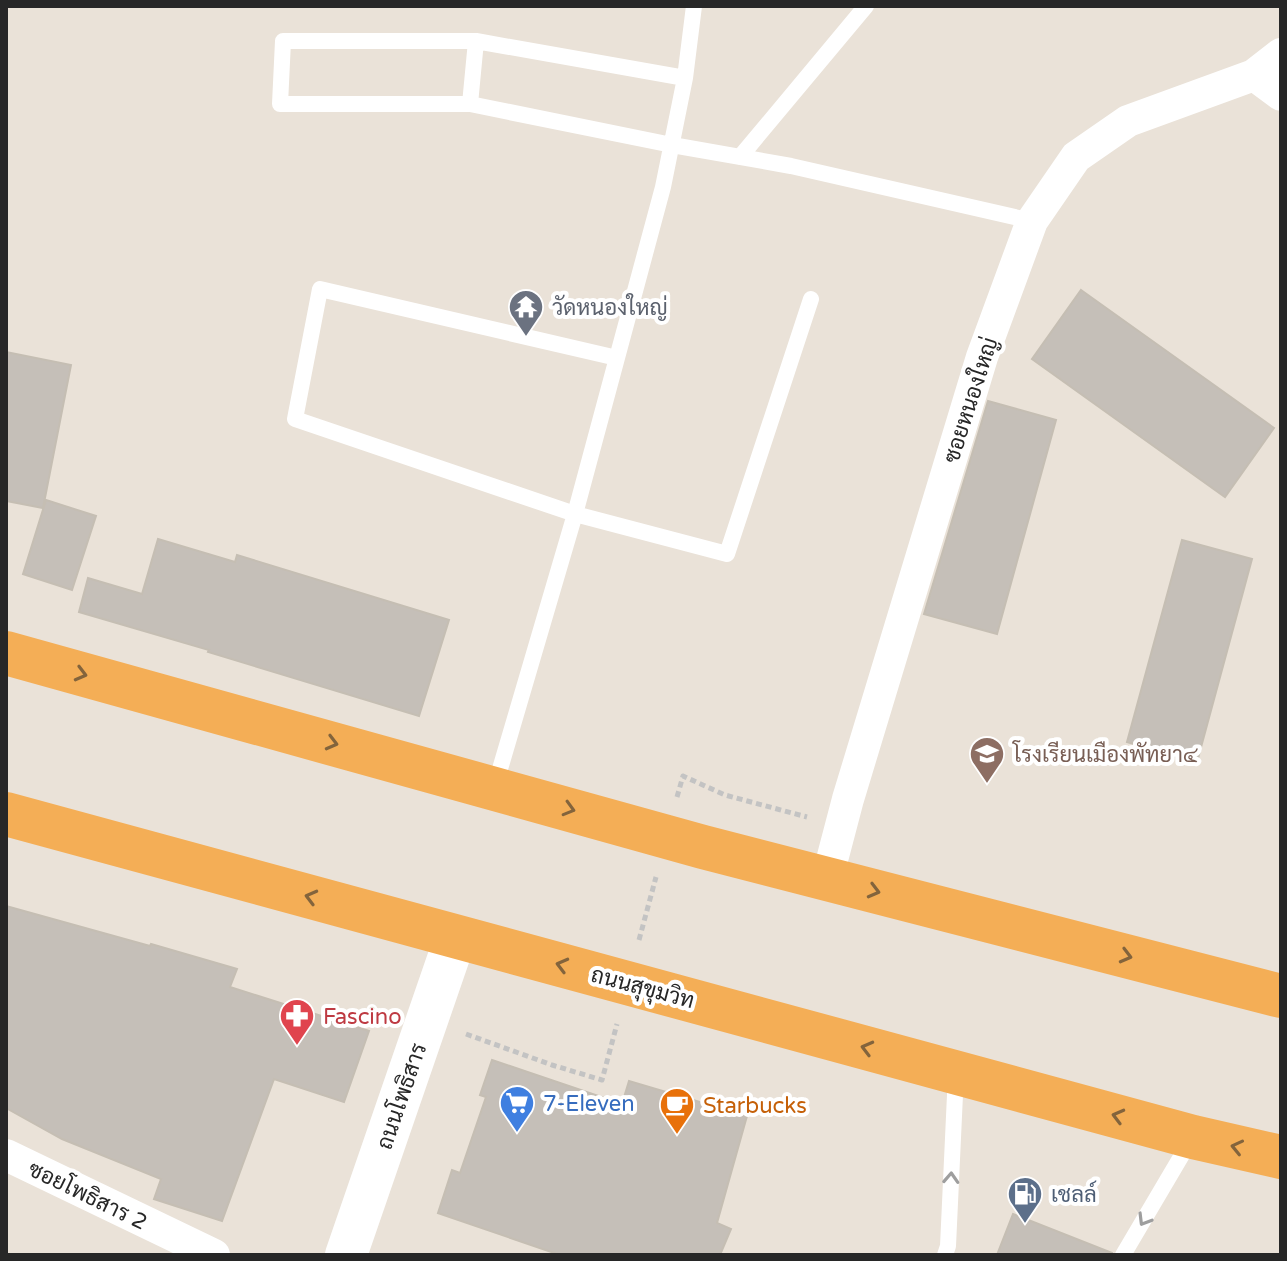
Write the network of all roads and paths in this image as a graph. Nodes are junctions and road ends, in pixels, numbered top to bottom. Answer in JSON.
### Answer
{"nodes":[{"id":1,"x":694,"y":6,"type":"edge"},
{"id":2,"x":866,"y":6,"type":"edge"},
{"id":3,"x":476,"y":41,"type":"junction"},
{"id":4,"x":1281,"y":54,"type":"edge"},
{"id":5,"x":1254,"y":75,"type":"junction"},
{"id":6,"x":685,"y":78,"type":"junction"},
{"id":7,"x":1281,"y":95,"type":"edge"},
{"id":8,"x":470,"y":104,"type":"junction"},
{"id":9,"x":672,"y":145,"type":"junction"},
{"id":10,"x":740,"y":157,"type":"junction"},
{"id":11,"x":1032,"y":221,"type":"junction"},
{"id":12,"x":811,"y":299,"type":"dead end"},
{"id":13,"x":617,"y":358,"type":"junction"},
{"id":14,"x":575,"y":514,"type":"junction"},
{"id":15,"x":6,"y":653,"type":"edge"},
{"id":16,"x":494,"y":788,"type":"junction"},
{"id":17,"x":675,"y":806,"type":"dead end"},
{"id":18,"x":6,"y":814,"type":"edge"},
{"id":19,"x":841,"y":827,"type":"junction"},
{"id":20,"x":658,"y":867,"type":"dead end"},
{"id":21,"x":827,"y":879,"type":"junction"},
{"id":22,"x":456,"y":936,"type":"junction"},
{"id":23,"x":638,"y":943,"type":"dead end"},
{"id":24,"x":1281,"y":996,"type":"edge"},
{"id":25,"x":618,"y":1019,"type":"dead end"},
{"id":26,"x":427,"y":1021,"type":"junction"},
{"id":27,"x":956,"y":1072,"type":"junction"},
{"id":28,"x":1193,"y":1137,"type":"junction"},
{"id":29,"x":6,"y":1155,"type":"edge"},
{"id":30,"x":1281,"y":1157,"type":"edge"},
{"id":31,"x":214,"y":1255,"type":"edge"},
{"id":32,"x":346,"y":1255,"type":"edge"},
{"id":33,"x":945,"y":1255,"type":"edge"},
{"id":34,"x":1123,"y":1255,"type":"edge"}],
"edges":[{"from":1,"to":6,"type":"lane"},
{"from":2,"to":10,"type":"lane"},
{"from":3,"to":6,"type":"lane"},
{"from":3,"to":8,"type":"lane"},
{"from":3,"to":8,"type":"lane"},
{"from":4,"to":5,"type":"street","name":"ซอยหนองใหญ่"},
{"from":5,"to":7,"type":"street"},
{"from":5,"to":11,"type":"street","name":"ซอยหนองใหญ่"},
{"from":6,"to":9,"type":"lane"},
{"from":8,"to":9,"type":"lane"},
{"from":9,"to":10,"type":"lane"},
{"from":9,"to":13,"type":"lane"},
{"from":10,"to":11,"type":"lane"},
{"from":11,"to":19,"type":"street","name":"ซอยหนองใหญ่"},
{"from":12,"to":14,"type":"lane"},
{"from":13,"to":14,"type":"lane"},
{"from":13,"to":14,"type":"lane"},
{"from":14,"to":16,"type":"lane"},
{"from":15,"to":16,"type":"highway","one_way":true},
{"from":16,"to":21,"type":"highway","one_way":true},
{"from":17,"to":19,"type":"path"},
{"from":22,"to":18,"type":"highway","name":"ถนนสุขุมวิท","one_way":true},
{"from":19,"to":21,"type":"street","name":"ซอยหนองใหญ่"},
{"from":20,"to":23,"type":"path"},
{"from":21,"to":24,"type":"highway","one_way":true},
{"from":22,"to":26,"type":"street","name":"ถนนโพธิสาร"},
{"from":27,"to":22,"type":"highway","name":"ถนนสุขุมวิท","one_way":true},
{"from":25,"to":26,"type":"path"},
{"from":26,"to":32,"type":"street","name":"ถนนโพธิสาร"},
{"from":28,"to":27,"type":"highway","name":"ถนนสุขุมวิท","one_way":true},
{"from":33,"to":27,"type":"lane","one_way":true},
{"from":30,"to":28,"type":"highway","name":"ถนนสุขุมวิท","one_way":true},
{"from":28,"to":34,"type":"lane","one_way":true},
{"from":29,"to":31,"type":"street","name":"ซอยโพธิสาร 2"}]}
